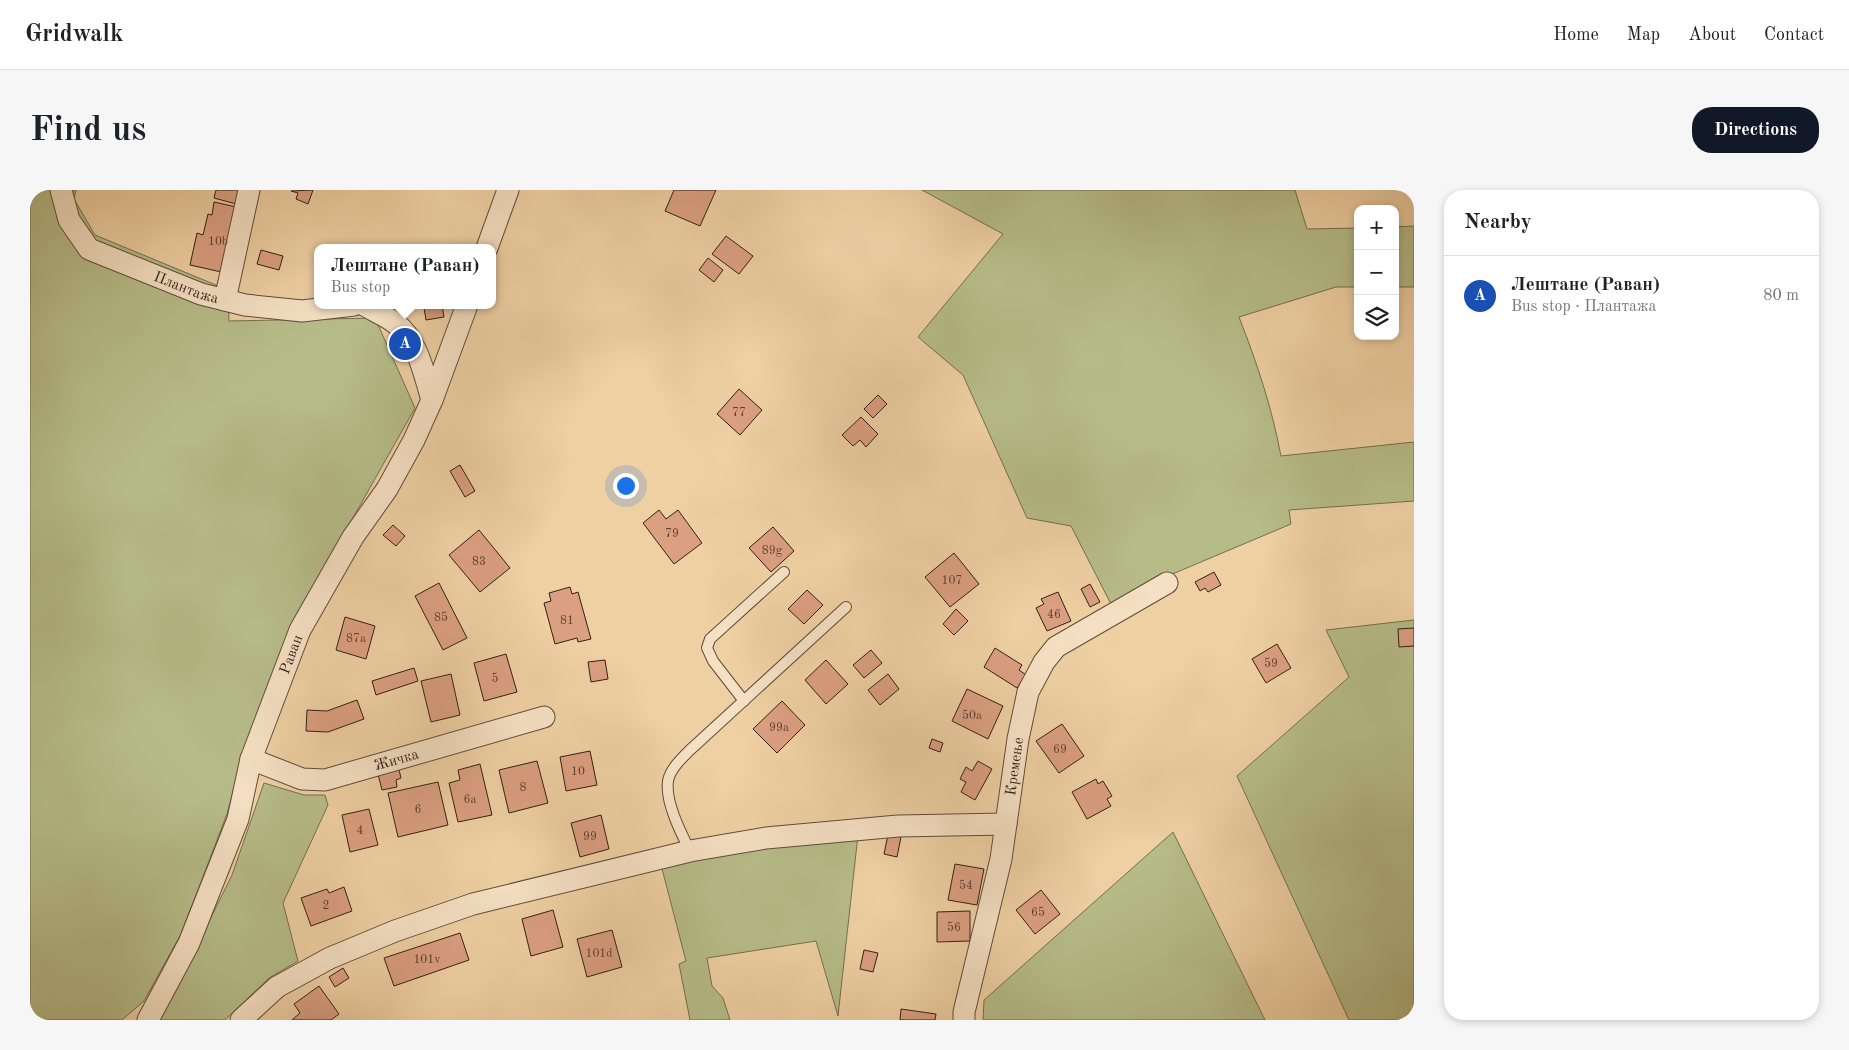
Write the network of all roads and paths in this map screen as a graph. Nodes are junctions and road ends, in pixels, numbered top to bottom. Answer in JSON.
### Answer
{"nodes":[{"id":1,"x":61,"y":190,"type":"edge"},
{"id":2,"x":249,"y":190,"type":"edge"},
{"id":3,"x":508,"y":190,"type":"edge"},
{"id":4,"x":488,"y":244,"type":"edge"},
{"id":5,"x":225,"y":300,"type":"junction"},
{"id":6,"x":319,"y":309,"type":"edge"},
{"id":7,"x":371,"y":309,"type":"edge"},
{"id":8,"x":466,"y":309,"type":"edge"},
{"id":9,"x":432,"y":400,"type":"junction"},
{"id":10,"x":784,"y":572,"type":"dead end"},
{"id":11,"x":1167,"y":583,"type":"dead end"},
{"id":12,"x":846,"y":607,"type":"dead end"},
{"id":13,"x":744,"y":701,"type":"junction"},
{"id":14,"x":544,"y":717,"type":"dead end"},
{"id":15,"x":251,"y":760,"type":"junction"},
{"id":16,"x":1006,"y":824,"type":"junction"},
{"id":17,"x":690,"y":851,"type":"junction"},
{"id":18,"x":148,"y":1020,"type":"edge"},
{"id":19,"x":241,"y":1020,"type":"edge"},
{"id":20,"x":964,"y":1020,"type":"edge"}],
"edges":[{"from":1,"to":5,"type":"street","name":"Плантажа"},
{"from":2,"to":5,"type":"street"},
{"from":3,"to":4,"type":"street"},
{"from":5,"to":6,"type":"street","name":"Плантажа"},
{"from":7,"to":9,"type":"street"},
{"from":8,"to":9,"type":"street","name":"Раван"},
{"from":9,"to":15,"type":"street","name":"Раван"},
{"from":10,"to":13,"type":"lane"},
{"from":11,"to":16,"type":"street","name":"Кремење"},
{"from":12,"to":13,"type":"lane"},
{"from":13,"to":17,"type":"lane"},
{"from":14,"to":15,"type":"street","name":"Жичка"},
{"from":15,"to":18,"type":"street","name":"Раван"},
{"from":16,"to":17,"type":"street"},
{"from":16,"to":20,"type":"street","name":"Кремење"},
{"from":17,"to":19,"type":"street"}]}
